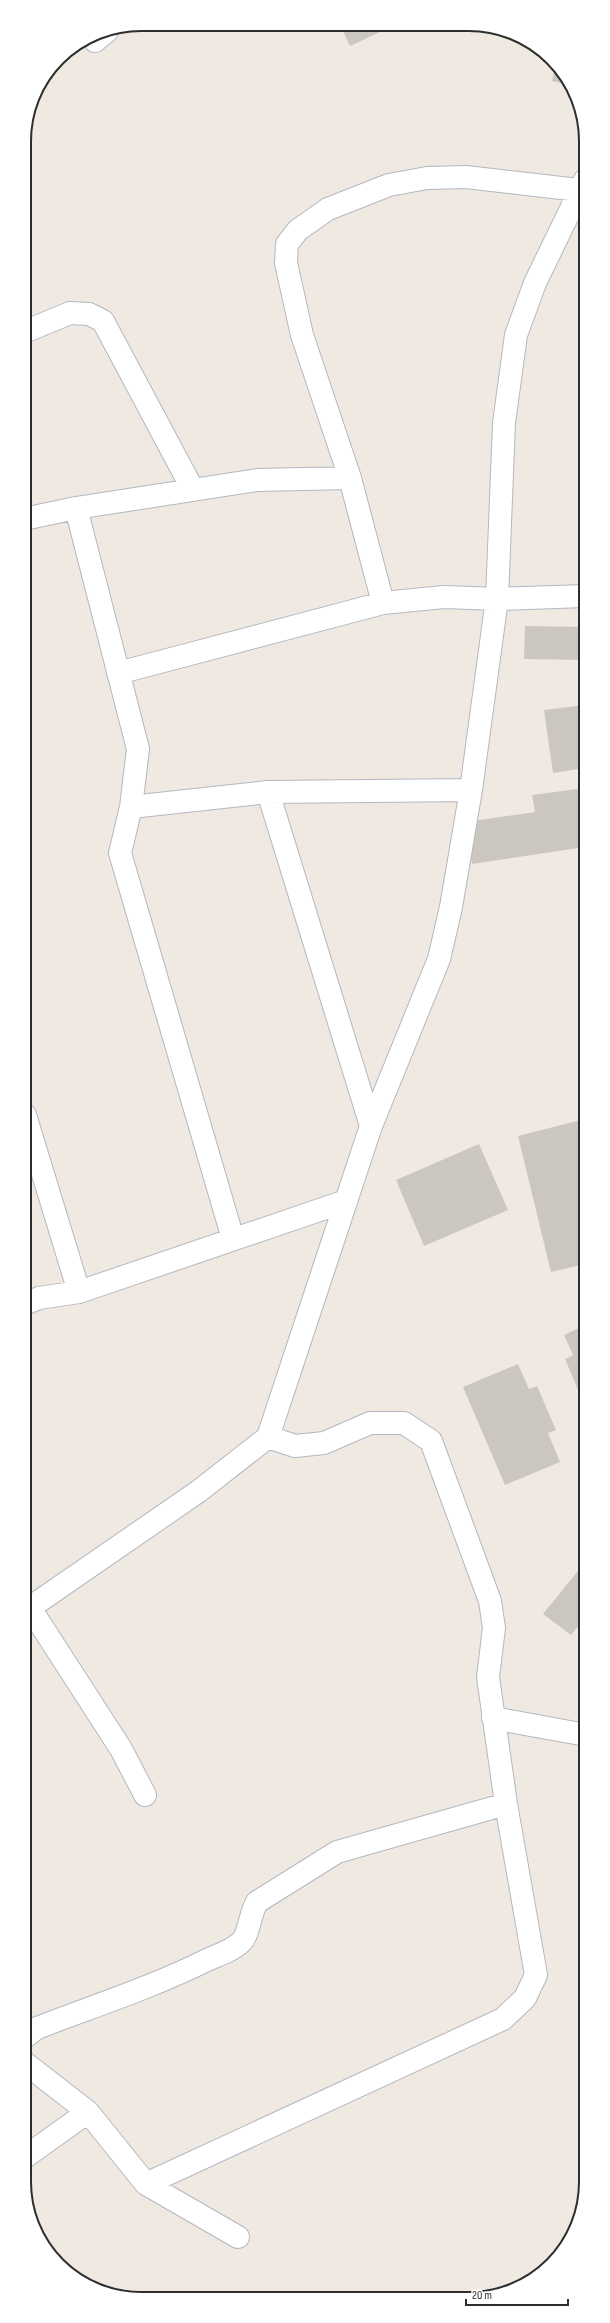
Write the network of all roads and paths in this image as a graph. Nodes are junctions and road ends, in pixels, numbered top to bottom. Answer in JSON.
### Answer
{"nodes":[{"id":1,"x":579,"y":185,"type":"edge"},
{"id":2,"x":579,"y":191,"type":"edge"},
{"id":3,"x":31,"y":329,"type":"edge"},
{"id":4,"x":350,"y":478,"type":"junction"},
{"id":5,"x":194,"y":490,"type":"junction"},
{"id":6,"x":76,"y":508,"type":"junction"},
{"id":7,"x":31,"y":518,"type":"edge"},
{"id":8,"x":579,"y":596,"type":"edge"},
{"id":9,"x":497,"y":598,"type":"junction"},
{"id":10,"x":383,"y":603,"type":"junction"},
{"id":11,"x":118,"y":673,"type":"junction"},
{"id":12,"x":471,"y":790,"type":"junction"},
{"id":13,"x":268,"y":792,"type":"junction"},
{"id":14,"x":131,"y":807,"type":"junction"},
{"id":15,"x":371,"y":1126,"type":"junction"},
{"id":16,"x":31,"y":1135,"type":"edge"},
{"id":17,"x":346,"y":1202,"type":"junction"},
{"id":18,"x":233,"y":1239,"type":"junction"},
{"id":19,"x":79,"y":1292,"type":"junction"},
{"id":20,"x":31,"y":1301,"type":"edge"},
{"id":21,"x":268,"y":1437,"type":"junction"},
{"id":22,"x":31,"y":1606,"type":"edge"},
{"id":23,"x":31,"y":1615,"type":"edge"},
{"id":24,"x":493,"y":1718,"type":"junction"},
{"id":25,"x":579,"y":1733,"type":"edge"},
{"id":26,"x":146,"y":1795,"type":"dead end"},
{"id":27,"x":506,"y":1804,"type":"junction"},
{"id":28,"x":31,"y":2032,"type":"edge"},
{"id":29,"x":31,"y":2068,"type":"edge"},
{"id":30,"x":88,"y":2112,"type":"junction"},
{"id":31,"x":31,"y":2153,"type":"edge"},
{"id":32,"x":146,"y":2184,"type":"junction"},
{"id":33,"x":238,"y":2237,"type":"dead end"}],
"edges":[{"from":1,"to":4,"type":"street"},
{"from":2,"to":9,"type":"street"},
{"from":3,"to":5,"type":"street"},
{"from":4,"to":5,"type":"street"},
{"from":4,"to":10,"type":"street"},
{"from":5,"to":6,"type":"street"},
{"from":6,"to":7,"type":"street"},
{"from":6,"to":11,"type":"street"},
{"from":8,"to":9,"type":"street"},
{"from":9,"to":10,"type":"street"},
{"from":9,"to":12,"type":"street"},
{"from":10,"to":11,"type":"street"},
{"from":11,"to":14,"type":"street"},
{"from":12,"to":13,"type":"street"},
{"from":12,"to":15,"type":"street"},
{"from":13,"to":14,"type":"street"},
{"from":13,"to":15,"type":"street"},
{"from":14,"to":18,"type":"street"},
{"from":15,"to":17,"type":"street"},
{"from":16,"to":19,"type":"street"},
{"from":17,"to":18,"type":"street"},
{"from":17,"to":21,"type":"street"},
{"from":18,"to":19,"type":"street"},
{"from":19,"to":20,"type":"street"},
{"from":21,"to":22,"type":"street"},
{"from":21,"to":24,"type":"street"},
{"from":23,"to":26,"type":"street"},
{"from":24,"to":25,"type":"street"},
{"from":24,"to":27,"type":"street"},
{"from":27,"to":28,"type":"street"},
{"from":27,"to":32,"type":"street"},
{"from":29,"to":30,"type":"street"},
{"from":30,"to":31,"type":"street"},
{"from":30,"to":32,"type":"street"},
{"from":32,"to":33,"type":"street"}]}
